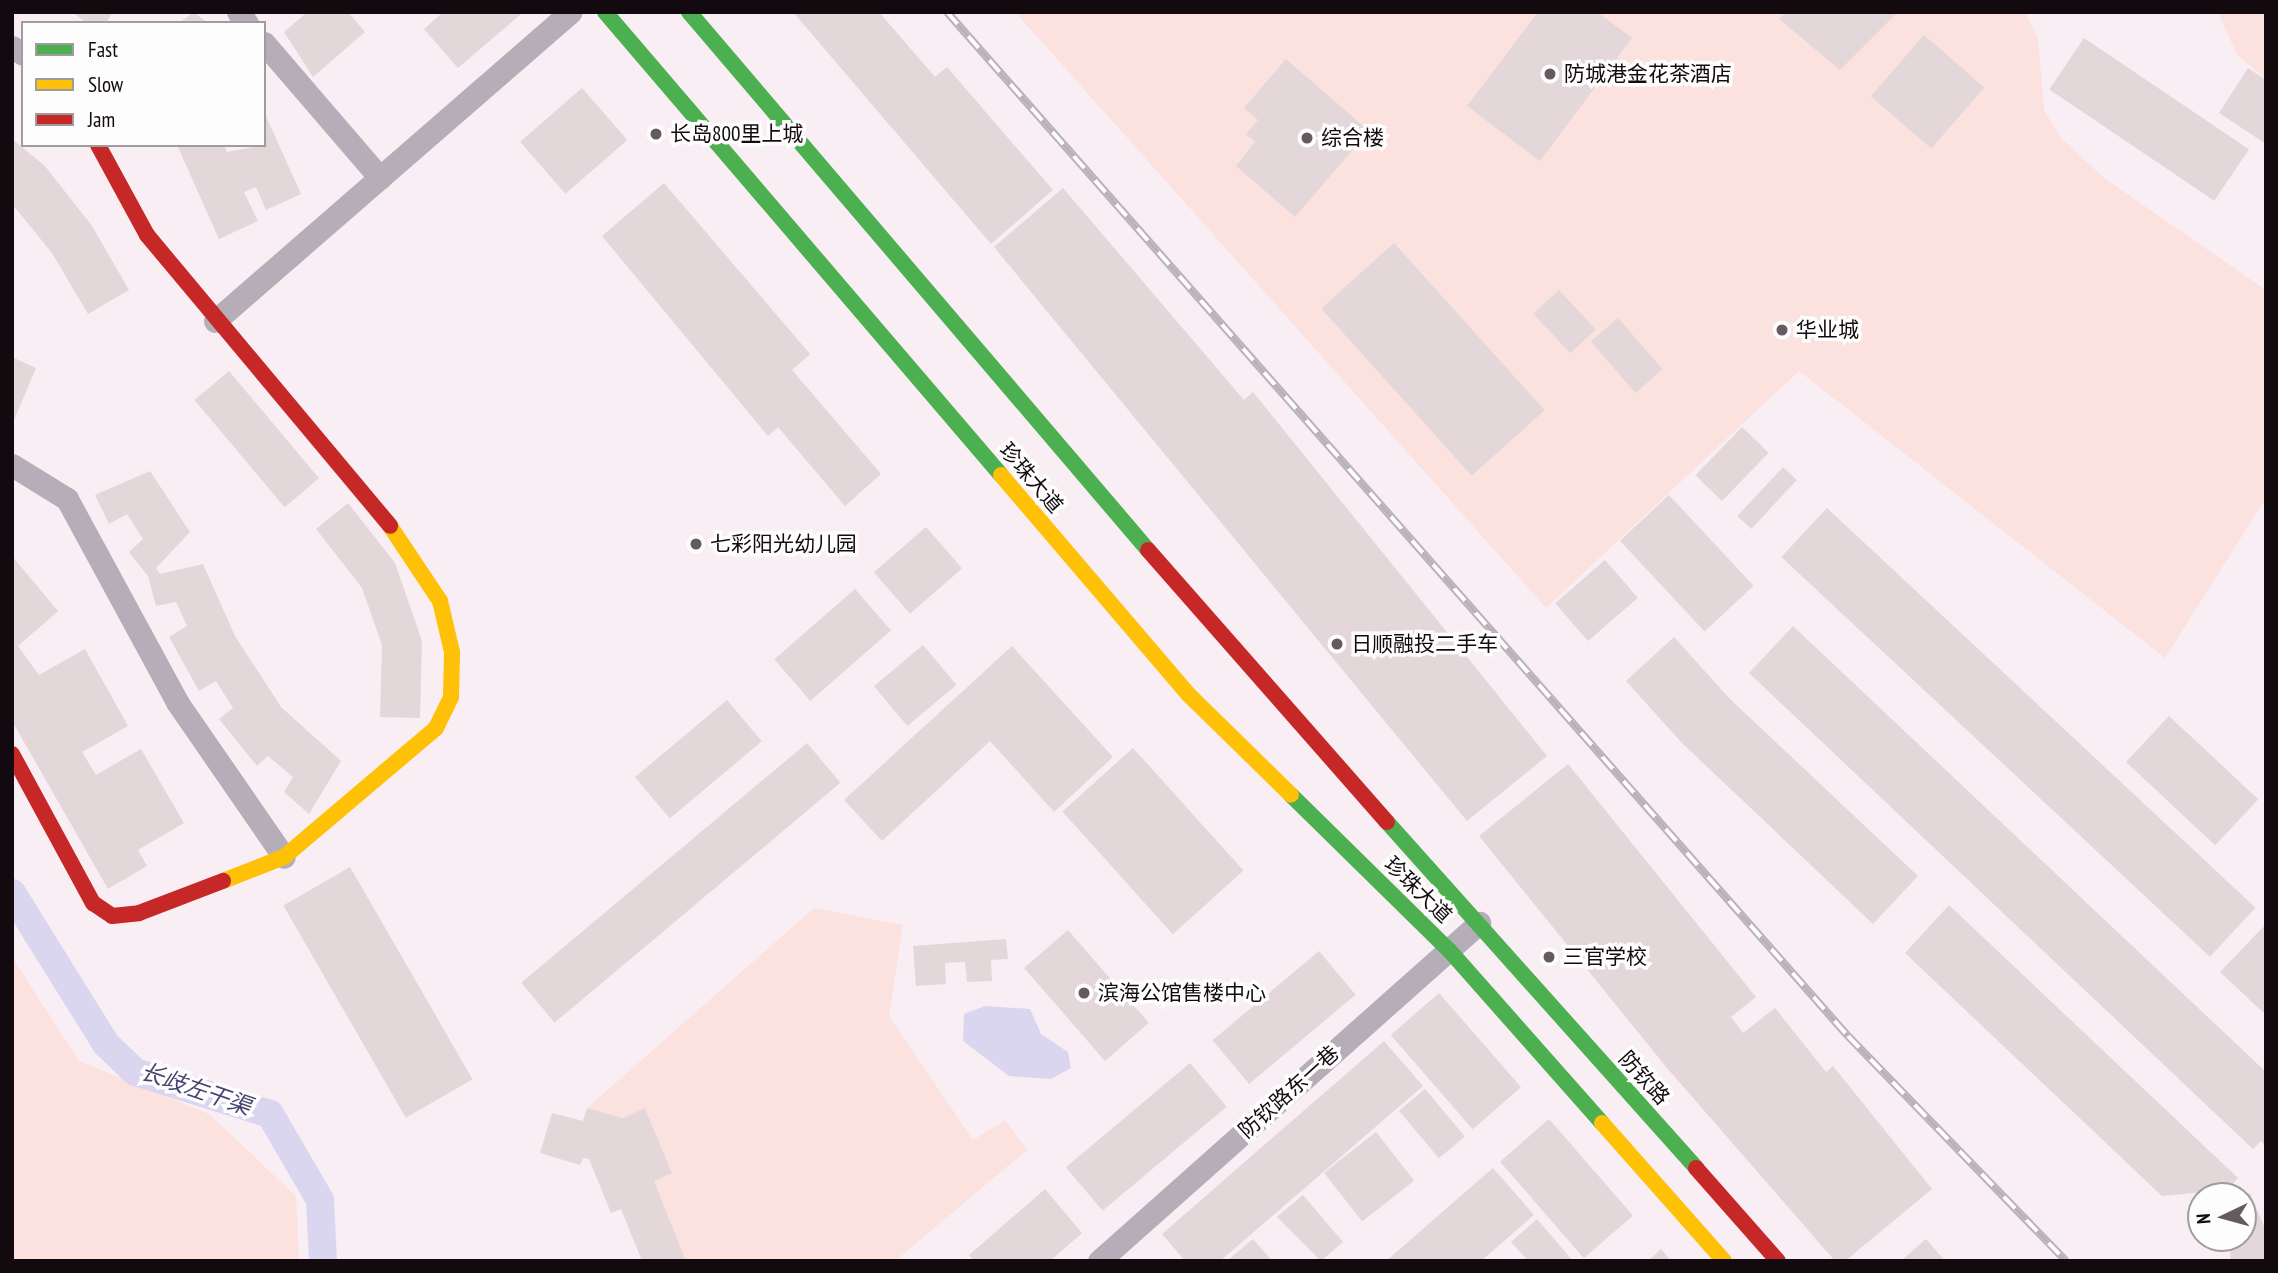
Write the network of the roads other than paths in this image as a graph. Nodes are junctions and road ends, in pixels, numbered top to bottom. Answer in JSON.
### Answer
{"nodes":[{"id":1,"x":570,"y":12,"type":"edge"},
{"id":2,"x":605,"y":12,"type":"edge"},
{"id":3,"x":690,"y":12,"type":"edge"},
{"id":4,"x":266,"y":45,"type":"edge"},
{"id":5,"x":99,"y":147,"type":"edge"},
{"id":6,"x":380,"y":178,"type":"junction"},
{"id":7,"x":215,"y":321,"type":"junction"},
{"id":8,"x":12,"y":465,"type":"edge"},
{"id":9,"x":12,"y":754,"type":"edge"},
{"id":10,"x":284,"y":857,"type":"junction"},
{"id":11,"x":1479,"y":923,"type":"junction"},
{"id":12,"x":1449,"y":950,"type":"junction"},
{"id":13,"x":1099,"y":1261,"type":"edge"},
{"id":14,"x":1724,"y":1261,"type":"edge"},
{"id":15,"x":1778,"y":1261,"type":"edge"}],
"edges":[{"from":1,"to":6,"type":"street"},
{"from":2,"to":12,"type":"main road","name":"珍珠大道"},
{"from":3,"to":11,"type":"main road","name":"珍珠大道"},
{"from":4,"to":6,"type":"street"},
{"from":5,"to":7,"type":"main road"},
{"from":6,"to":7,"type":"street"},
{"from":7,"to":10,"type":"main road"},
{"from":8,"to":10,"type":"street"},
{"from":9,"to":10,"type":"main road"},
{"from":11,"to":12,"type":"street","name":"防钦路东一巷"},
{"from":11,"to":15,"type":"main road","name":"防钦路"},
{"from":12,"to":13,"type":"street","name":"防钦路东一巷"},
{"from":12,"to":14,"type":"main road"}]}
